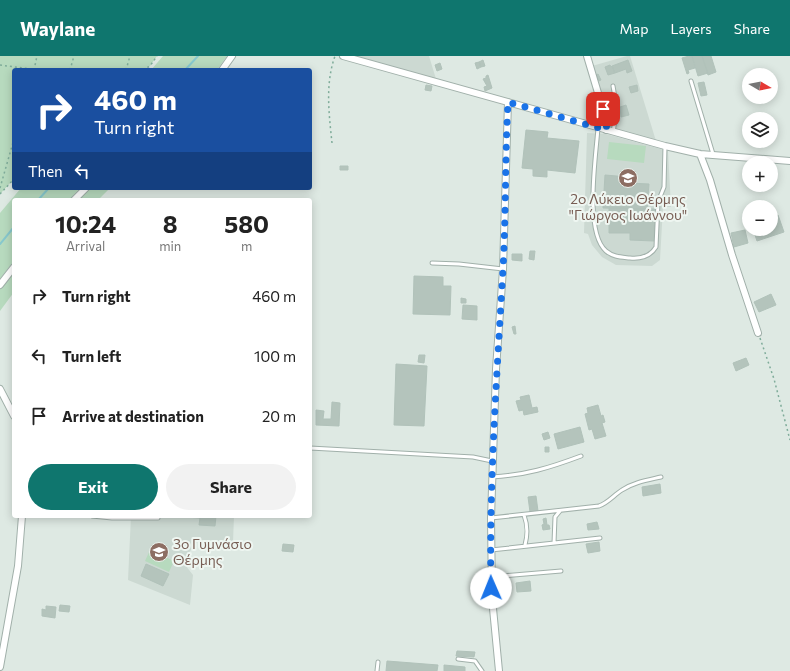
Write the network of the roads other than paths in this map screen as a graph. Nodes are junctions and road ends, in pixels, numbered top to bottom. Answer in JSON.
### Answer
{"nodes":[{"id":1,"x":232,"y":56,"type":"edge"},
{"id":2,"x":343,"y":56,"type":"edge"},
{"id":3,"x":587,"y":56,"type":"edge"},
{"id":4,"x":223,"y":68,"type":"edge"},
{"id":5,"x":691,"y":81,"type":"dead end"},
{"id":6,"x":613,"y":86,"type":"dead end"},
{"id":7,"x":508,"y":102,"type":"junction"},
{"id":8,"x":598,"y":128,"type":"junction"},
{"id":9,"x":609,"y":131,"type":"junction"},
{"id":10,"x":665,"y":146,"type":"junction"},
{"id":11,"x":700,"y":154,"type":"junction"},
{"id":12,"x":713,"y":154,"type":"junction"},
{"id":13,"x":790,"y":161,"type":"edge"},
{"id":14,"x":84,"y":190,"type":"edge"},
{"id":15,"x":76,"y":198,"type":"edge"},
{"id":16,"x":432,"y":263,"type":"dead end"},
{"id":17,"x":503,"y":269,"type":"junction"},
{"id":18,"x":12,"y":270,"type":"edge"},
{"id":19,"x":0,"y":285,"type":"edge"},
{"id":20,"x":758,"y":332,"type":"road end"},
{"id":21,"x":0,"y":389,"type":"edge"},
{"id":22,"x":12,"y":412,"type":"edge"},
{"id":23,"x":312,"y":448,"type":"edge"},
{"id":24,"x":582,"y":456,"type":"dead end"},
{"id":25,"x":492,"y":461,"type":"junction"},
{"id":26,"x":492,"y":477,"type":"junction"},
{"id":27,"x":661,"y":477,"type":"dead end"},
{"id":28,"x":560,"y":511,"type":"junction"},
{"id":29,"x":524,"y":515,"type":"junction"},
{"id":30,"x":22,"y":518,"type":"edge"},
{"id":31,"x":112,"y":518,"type":"edge"},
{"id":32,"x":158,"y":518,"type":"dead end"},
{"id":33,"x":491,"y":518,"type":"junction"},
{"id":34,"x":600,"y":538,"type":"dead end"},
{"id":35,"x":554,"y":543,"type":"junction"},
{"id":36,"x":525,"y":545,"type":"junction"},
{"id":37,"x":491,"y":550,"type":"junction"},
{"id":38,"x":561,"y":571,"type":"dead end"},
{"id":39,"x":491,"y":577,"type":"junction"},
{"id":40,"x":458,"y":659,"type":"dead end"},
{"id":41,"x":378,"y":662,"type":"dead end"},
{"id":42,"x":0,"y":667,"type":"edge"},
{"id":43,"x":377,"y":671,"type":"edge"},
{"id":44,"x":482,"y":671,"type":"edge"},
{"id":45,"x":499,"y":671,"type":"edge"}],
"edges":[{"from":1,"to":4,"type":"street"},
{"from":2,"to":7,"type":"street"},
{"from":3,"to":9,"type":"street"},
{"from":5,"to":12,"type":"lane"},
{"from":6,"to":9,"type":"lane"},
{"from":7,"to":8,"type":"street"},
{"from":7,"to":17,"type":"street"},
{"from":8,"to":9,"type":"street"},
{"from":8,"to":10,"type":"lane"},
{"from":9,"to":10,"type":"street"},
{"from":10,"to":11,"type":"street"},
{"from":11,"to":12,"type":"street"},
{"from":11,"to":20,"type":"street"},
{"from":12,"to":13,"type":"street"},
{"from":14,"to":15,"type":"street"},
{"from":16,"to":17,"type":"lane"},
{"from":17,"to":25,"type":"street"},
{"from":18,"to":19,"type":"street"},
{"from":21,"to":22,"type":"street"},
{"from":23,"to":25,"type":"lane"},
{"from":24,"to":26,"type":"lane"},
{"from":25,"to":26,"type":"street"},
{"from":26,"to":33,"type":"street"},
{"from":27,"to":28,"type":"lane"},
{"from":28,"to":29,"type":"lane"},
{"from":28,"to":35,"type":"lane"},
{"from":29,"to":33,"type":"lane"},
{"from":29,"to":36,"type":"lane"},
{"from":30,"to":42,"type":"street"},
{"from":31,"to":32,"type":"lane"},
{"from":33,"to":37,"type":"street"},
{"from":34,"to":35,"type":"lane"},
{"from":35,"to":36,"type":"lane"},
{"from":36,"to":37,"type":"lane"},
{"from":37,"to":39,"type":"street"},
{"from":38,"to":39,"type":"lane"},
{"from":39,"to":45,"type":"street"},
{"from":40,"to":44,"type":"lane"},
{"from":41,"to":43,"type":"lane"}]}
